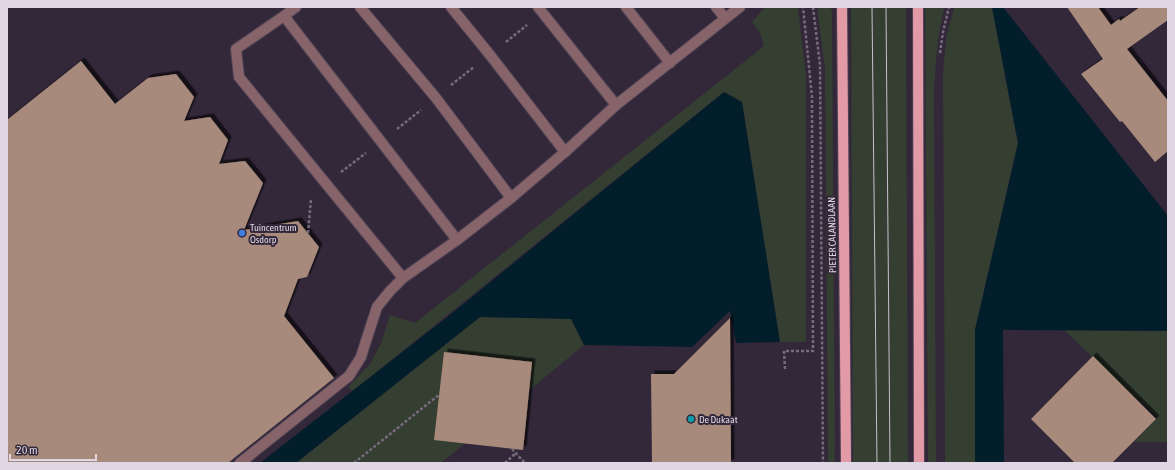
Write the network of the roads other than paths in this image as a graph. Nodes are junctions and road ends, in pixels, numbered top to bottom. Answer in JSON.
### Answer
{"nodes":[{"id":1,"x":296,"y":7,"type":"edge"},
{"id":2,"x":360,"y":7,"type":"edge"},
{"id":3,"x":451,"y":7,"type":"edge"},
{"id":4,"x":626,"y":7,"type":"edge"},
{"id":5,"x":716,"y":7,"type":"edge"},
{"id":6,"x":740,"y":7,"type":"edge"},
{"id":7,"x":842,"y":7,"type":"edge"},
{"id":8,"x":918,"y":7,"type":"edge"},
{"id":9,"x":540,"y":10,"type":"edge"},
{"id":10,"x":284,"y":16,"type":"junction"},
{"id":11,"x":725,"y":18,"type":"junction"},
{"id":12,"x":670,"y":63,"type":"junction"},
{"id":13,"x":616,"y":105,"type":"junction"},
{"id":14,"x":565,"y":152,"type":"junction"},
{"id":15,"x":511,"y":198,"type":"junction"},
{"id":16,"x":457,"y":240,"type":"junction"},
{"id":17,"x":403,"y":278,"type":"junction"},
{"id":18,"x":240,"y":463,"type":"edge"},
{"id":19,"x":846,"y":463,"type":"edge"},
{"id":20,"x":919,"y":463,"type":"edge"}],
"edges":[{"from":1,"to":10,"type":"lane"},
{"from":2,"to":15,"type":"lane"},
{"from":3,"to":14,"type":"lane"},
{"from":4,"to":12,"type":"lane"},
{"from":5,"to":11,"type":"lane"},
{"from":6,"to":11,"type":"lane"},
{"from":7,"to":19,"type":"main road","name":"PIETER CALANDLAAN"},
{"from":8,"to":20,"type":"main road"},
{"from":9,"to":13,"type":"lane"},
{"from":10,"to":16,"type":"lane"},
{"from":10,"to":17,"type":"lane"},
{"from":11,"to":12,"type":"lane"},
{"from":12,"to":13,"type":"lane"},
{"from":13,"to":14,"type":"lane"},
{"from":14,"to":15,"type":"lane"},
{"from":15,"to":16,"type":"lane"},
{"from":16,"to":17,"type":"lane"},
{"from":17,"to":18,"type":"lane"}]}
